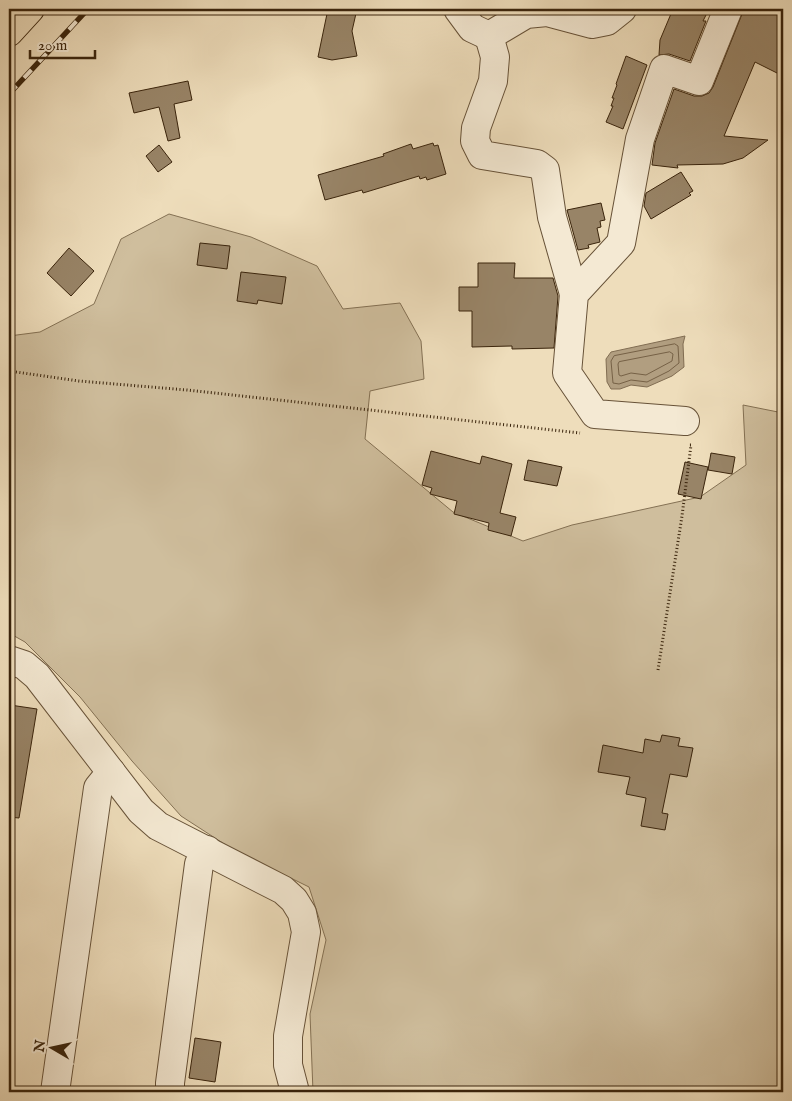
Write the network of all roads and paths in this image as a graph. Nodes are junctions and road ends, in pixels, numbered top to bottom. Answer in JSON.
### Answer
{"nodes":[{"id":1,"x":30,"y":9,"type":"edge"},
{"id":2,"x":458,"y":9,"type":"edge"},
{"id":3,"x":622,"y":9,"type":"edge"},
{"id":4,"x":728,"y":9,"type":"edge"},
{"id":5,"x":9,"y":32,"type":"edge"},
{"id":6,"x":489,"y":36,"type":"junction"},
{"id":7,"x":574,"y":294,"type":"junction"},
{"id":8,"x":9,"y":371,"type":"edge"},
{"id":9,"x":683,"y":432,"type":"joint"},
{"id":10,"x":582,"y":433,"type":"dead end"},
{"id":11,"x":9,"y":660,"type":"edge"},
{"id":12,"x":658,"y":670,"type":"dead end"},
{"id":13,"x":111,"y":772,"type":"junction"},
{"id":14,"x":207,"y":850,"type":"junction"},
{"id":15,"x":56,"y":1092,"type":"edge"},
{"id":16,"x":170,"y":1092,"type":"edge"},
{"id":17,"x":295,"y":1092,"type":"edge"}],
"edges":[{"from":1,"to":5,"type":"highway"},
{"from":2,"to":6,"type":"street"},
{"from":3,"to":6,"type":"street"},
{"from":4,"to":7,"type":"street"},
{"from":6,"to":7,"type":"street"},
{"from":7,"to":9,"type":"street"},
{"from":8,"to":10,"type":"path"},
{"from":9,"to":12,"type":"path"},
{"from":11,"to":13,"type":"street"},
{"from":13,"to":14,"type":"street"},
{"from":13,"to":15,"type":"street"},
{"from":14,"to":16,"type":"street"},
{"from":14,"to":17,"type":"street"}]}
